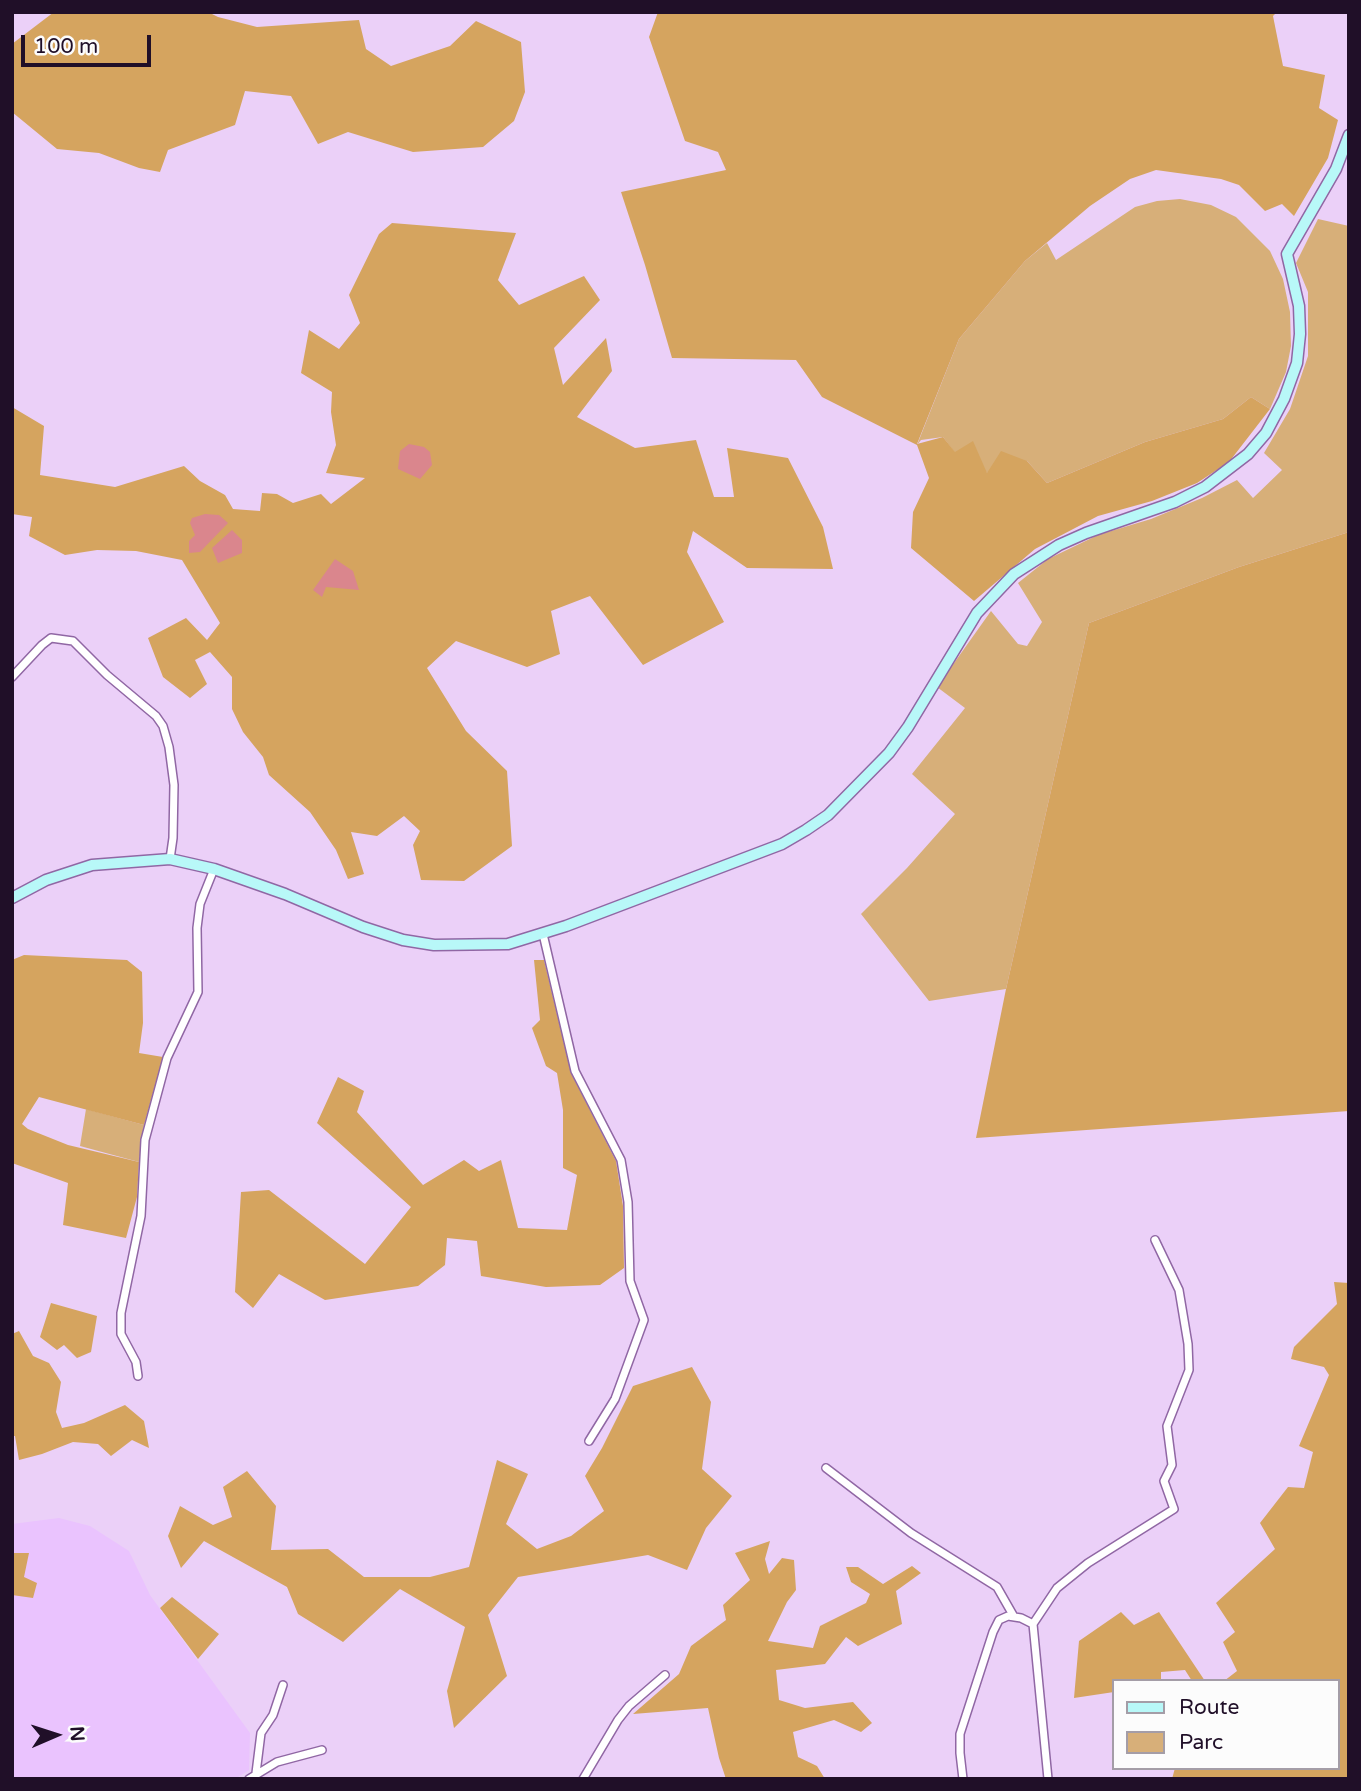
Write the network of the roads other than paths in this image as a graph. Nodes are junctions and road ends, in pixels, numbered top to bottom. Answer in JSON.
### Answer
{"nodes":[{"id":1,"x":1349,"y":135,"type":"edge"},
{"id":2,"x":12,"y":677,"type":"edge"},
{"id":3,"x":170,"y":859,"type":"junction"},
{"id":4,"x":214,"y":869,"type":"junction"},
{"id":5,"x":12,"y":898,"type":"edge"},
{"id":6,"x":542,"y":934,"type":"junction"},
{"id":7,"x":1155,"y":1240,"type":"dead end"},
{"id":8,"x":138,"y":1376,"type":"dead end"},
{"id":9,"x":589,"y":1441,"type":"dead end"},
{"id":10,"x":826,"y":1468,"type":"dead end"},
{"id":11,"x":1013,"y":1615,"type":"junction"},
{"id":12,"x":1034,"y":1623,"type":"junction"},
{"id":13,"x":666,"y":1675,"type":"dead end"},
{"id":14,"x":283,"y":1685,"type":"dead end"},
{"id":15,"x":322,"y":1750,"type":"dead end"},
{"id":16,"x":257,"y":1773,"type":"junction"},
{"id":17,"x":249,"y":1779,"type":"edge"},
{"id":18,"x":583,"y":1779,"type":"edge"},
{"id":19,"x":963,"y":1779,"type":"edge"},
{"id":20,"x":1048,"y":1779,"type":"edge"}],
"edges":[{"from":1,"to":6,"type":"street"},
{"from":2,"to":3,"type":"street"},
{"from":3,"to":4,"type":"street"},
{"from":3,"to":5,"type":"street"},
{"from":4,"to":6,"type":"street"},
{"from":4,"to":8,"type":"street"},
{"from":6,"to":9,"type":"street"},
{"from":7,"to":12,"type":"street"},
{"from":10,"to":11,"type":"street"},
{"from":11,"to":12,"type":"street"},
{"from":11,"to":19,"type":"street"},
{"from":12,"to":20,"type":"street"},
{"from":13,"to":18,"type":"street"},
{"from":14,"to":16,"type":"street"},
{"from":15,"to":16,"type":"street"},
{"from":16,"to":17,"type":"street"}]}
